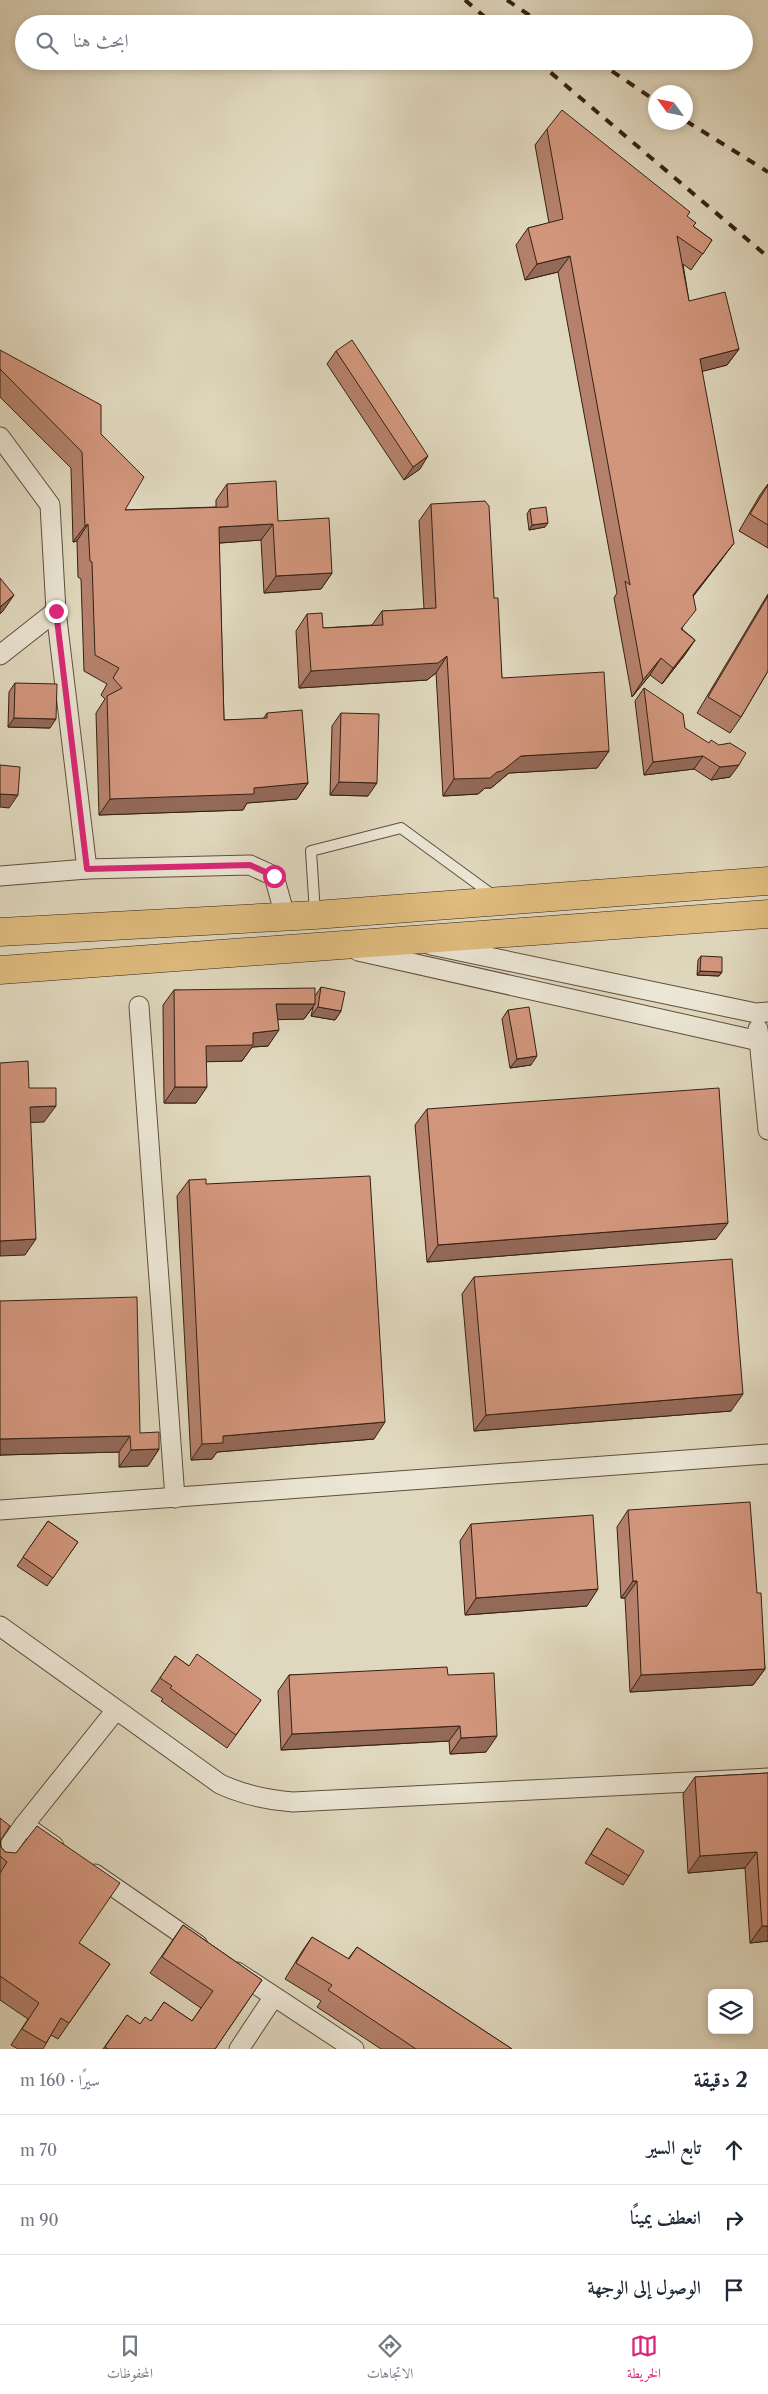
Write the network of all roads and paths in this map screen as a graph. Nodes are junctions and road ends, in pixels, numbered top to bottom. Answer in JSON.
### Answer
{"nodes":[{"id":1,"x":0,"y":437,"type":"edge"},
{"id":2,"x":56,"y":611,"type":"junction"},
{"id":3,"x":0,"y":655,"type":"edge"},
{"id":4,"x":87,"y":869,"type":"junction"},
{"id":5,"x":0,"y":876,"type":"edge"},
{"id":6,"x":768,"y":881,"type":"edge"},
{"id":7,"x":501,"y":901,"type":"junction"},
{"id":8,"x":768,"y":914,"type":"edge"},
{"id":9,"x":315,"y":915,"type":"junction"},
{"id":10,"x":286,"y":916,"type":"junction"},
{"id":11,"x":0,"y":932,"type":"edge"},
{"id":12,"x":409,"y":941,"type":"junction"},
{"id":13,"x":337,"y":946,"type":"junction"},
{"id":14,"x":0,"y":970,"type":"edge"},
{"id":15,"x":139,"y":1006,"type":"dead end"},
{"id":16,"x":762,"y":1013,"type":"edge"},
{"id":17,"x":764,"y":1041,"type":"edge"},
{"id":18,"x":768,"y":1130,"type":"edge"},
{"id":19,"x":768,"y":1454,"type":"edge"},
{"id":20,"x":175,"y":1498,"type":"junction"},
{"id":21,"x":0,"y":1510,"type":"edge"},
{"id":22,"x":0,"y":1626,"type":"edge"},
{"id":23,"x":116,"y":1710,"type":"junction"},
{"id":24,"x":768,"y":1778,"type":"edge"},
{"id":25,"x":24,"y":1826,"type":"junction"},
{"id":26,"x":0,"y":1860,"type":"edge"},
{"id":27,"x":209,"y":1953,"type":"edge"},
{"id":28,"x":225,"y":1964,"type":"edge"},
{"id":29,"x":274,"y":1998,"type":"junction"},
{"id":30,"x":239,"y":2049,"type":"edge"},
{"id":31,"x":354,"y":2049,"type":"edge"}],
"edges":[{"from":1,"to":2,"type":"street"},
{"from":2,"to":3,"type":"street"},
{"from":2,"to":4,"type":"street"},
{"from":4,"to":5,"type":"street"},
{"from":4,"to":10,"type":"street"},
{"from":6,"to":7,"type":"highway"},
{"from":7,"to":9,"type":"highway"},
{"from":7,"to":9,"type":"lane"},
{"from":8,"to":12,"type":"highway"},
{"from":9,"to":10,"type":"highway"},
{"from":10,"to":11,"type":"highway"},
{"from":12,"to":13,"type":"highway"},
{"from":12,"to":16,"type":"street"},
{"from":13,"to":14,"type":"highway"},
{"from":13,"to":17,"type":"street"},
{"from":15,"to":20,"type":"street"},
{"from":16,"to":17,"type":"street"},
{"from":17,"to":18,"type":"street"},
{"from":19,"to":20,"type":"street"},
{"from":20,"to":21,"type":"street"},
{"from":22,"to":23,"type":"street"},
{"from":23,"to":24,"type":"street"},
{"from":23,"to":25,"type":"street"},
{"from":25,"to":26,"type":"street"},
{"from":25,"to":27,"type":"street"},
{"from":28,"to":29,"type":"street"},
{"from":29,"to":30,"type":"street"},
{"from":29,"to":31,"type":"street"}]}
